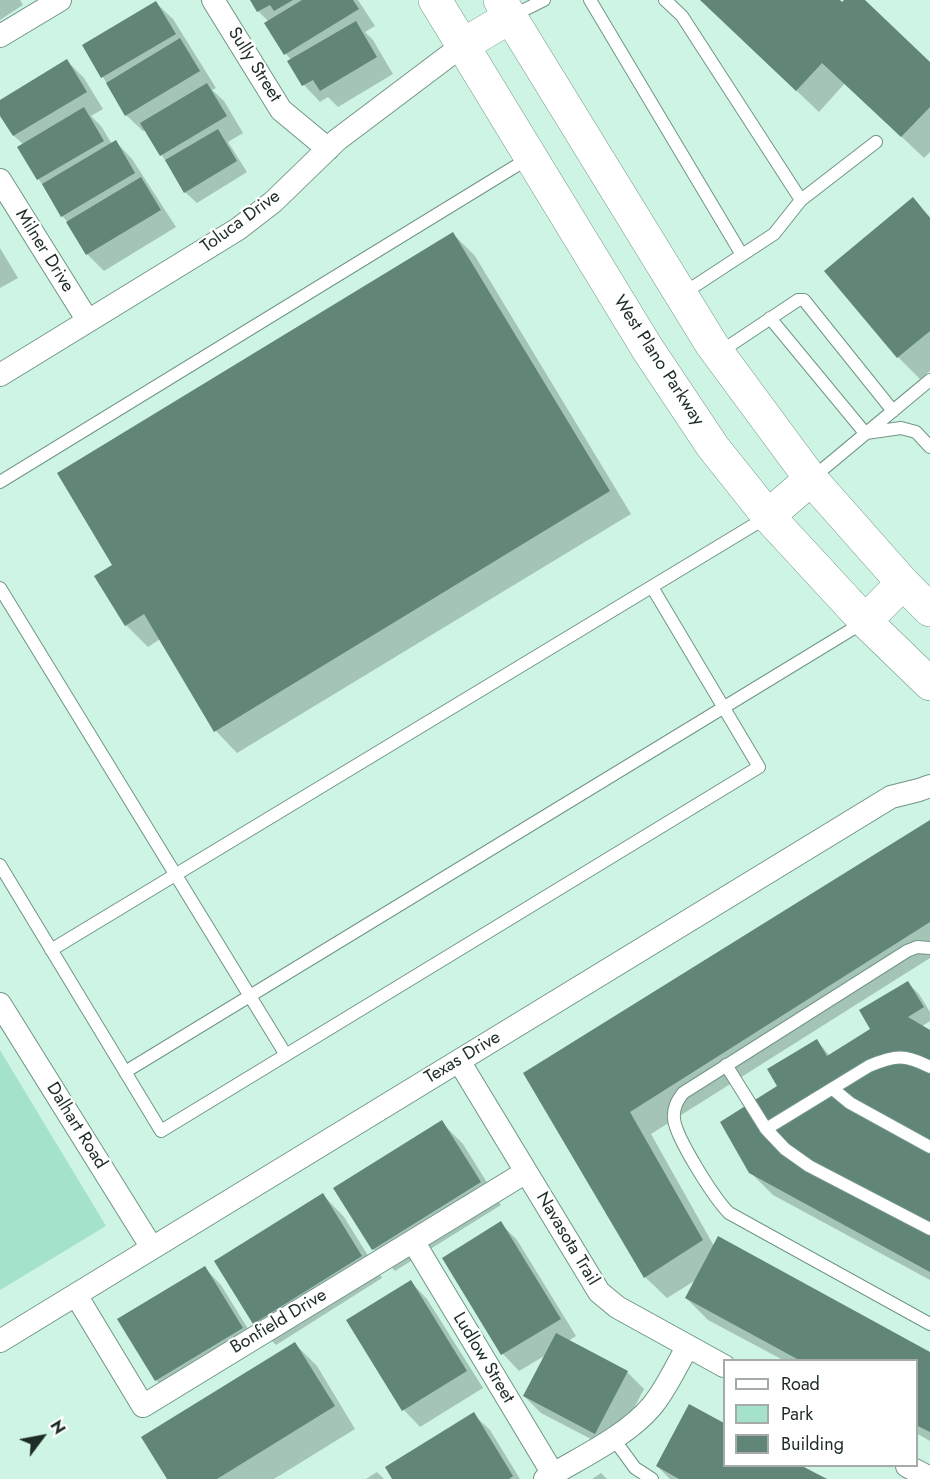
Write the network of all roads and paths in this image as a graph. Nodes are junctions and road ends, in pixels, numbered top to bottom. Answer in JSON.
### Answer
{"nodes":[{"id":1,"x":60,"y":0,"type":"edge"},
{"id":2,"x":213,"y":0,"type":"edge"},
{"id":3,"x":435,"y":0,"type":"edge"},
{"id":4,"x":544,"y":0,"type":"edge"},
{"id":5,"x":590,"y":0,"type":"edge"},
{"id":6,"x":665,"y":0,"type":"edge"},
{"id":7,"x":505,"y":9,"type":"edge"},
{"id":8,"x":0,"y":36,"type":"edge"},
{"id":9,"x":463,"y":45,"type":"junction"},
{"id":10,"x":876,"y":142,"type":"dead end"},
{"id":11,"x":328,"y":149,"type":"junction"},
{"id":12,"x":531,"y":156,"type":"junction"},
{"id":13,"x":0,"y":180,"type":"edge"},
{"id":14,"x":801,"y":200,"type":"junction"},
{"id":15,"x":742,"y":255,"type":"junction"},
{"id":16,"x":680,"y":296,"type":"junction"},
{"id":17,"x":770,"y":318,"type":"junction"},
{"id":18,"x":88,"y":321,"type":"junction"},
{"id":19,"x":718,"y":353,"type":"junction"},
{"id":20,"x":0,"y":375,"type":"edge"},
{"id":21,"x":930,"y":380,"type":"edge"},
{"id":22,"x":893,"y":411,"type":"junction"},
{"id":23,"x":865,"y":433,"type":"junction"},
{"id":24,"x":930,"y":447,"type":"edge"},
{"id":25,"x":811,"y":480,"type":"junction"},
{"id":26,"x":0,"y":482,"type":"edge"},
{"id":27,"x":768,"y":516,"type":"junction"},
{"id":28,"x":903,"y":583,"type":"junction"},
{"id":29,"x":652,"y":586,"type":"junction"},
{"id":30,"x":0,"y":588,"type":"edge"},
{"id":31,"x":930,"y":610,"type":"edge"},
{"id":32,"x":865,"y":621,"type":"junction"},
{"id":33,"x":930,"y":684,"type":"edge"},
{"id":34,"x":723,"y":707,"type":"junction"},
{"id":35,"x":930,"y":786,"type":"edge"},
{"id":36,"x":0,"y":865,"type":"edge"},
{"id":37,"x":176,"y":875,"type":"junction"},
{"id":38,"x":930,"y":948,"type":"edge"},
{"id":39,"x":51,"y":950,"type":"junction"},
{"id":40,"x":250,"y":996,"type":"junction"},
{"id":41,"x":0,"y":1004,"type":"edge"},
{"id":42,"x":286,"y":1055,"type":"junction"},
{"id":43,"x":459,"y":1061,"type":"junction"},
{"id":44,"x":726,"y":1065,"type":"junction"},
{"id":45,"x":930,"y":1067,"type":"edge"},
{"id":46,"x":125,"y":1072,"type":"junction"},
{"id":47,"x":833,"y":1089,"type":"junction"},
{"id":48,"x":766,"y":1129,"type":"junction"},
{"id":49,"x":930,"y":1148,"type":"edge"},
{"id":50,"x":526,"y":1172,"type":"junction"},
{"id":51,"x":930,"y":1229,"type":"edge"},
{"id":52,"x":413,"y":1241,"type":"junction"},
{"id":53,"x":152,"y":1248,"type":"junction"},
{"id":54,"x":76,"y":1295,"type":"junction"},
{"id":55,"x":930,"y":1324,"type":"edge"},
{"id":56,"x":0,"y":1341,"type":"edge"},
{"id":57,"x":687,"y":1346,"type":"junction"},
{"id":58,"x":723,"y":1365,"type":"edge"},
{"id":59,"x":613,"y":1438,"type":"junction"},
{"id":60,"x":909,"y":1467,"type":"edge"},
{"id":61,"x":549,"y":1476,"type":"edge"},
{"id":62,"x":930,"y":1478,"type":"edge"},
{"id":63,"x":652,"y":1479,"type":"edge"}],
"edges":[{"from":1,"to":8,"type":"street"},
{"from":2,"to":11,"type":"street","name":"Sully Street"},
{"from":3,"to":9,"type":"main road","name":"West Plano Parkway"},
{"from":4,"to":7,"type":"lane"},
{"from":5,"to":15,"type":"lane"},
{"from":6,"to":14,"type":"lane"},
{"from":7,"to":9,"type":"main road"},
{"from":7,"to":16,"type":"main road"},
{"from":9,"to":11,"type":"street","name":"Toluca Drive"},
{"from":9,"to":12,"type":"main road","name":"West Plano Parkway"},
{"from":10,"to":14,"type":"lane"},
{"from":11,"to":18,"type":"street","name":"Toluca Drive"},
{"from":12,"to":26,"type":"lane"},
{"from":12,"to":27,"type":"main road","name":"West Plano Parkway"},
{"from":13,"to":18,"type":"street","name":"Milner Drive"},
{"from":14,"to":15,"type":"lane"},
{"from":15,"to":16,"type":"lane"},
{"from":16,"to":19,"type":"main road"},
{"from":17,"to":19,"type":"lane"},
{"from":17,"to":22,"type":"lane"},
{"from":17,"to":23,"type":"lane"},
{"from":18,"to":20,"type":"street","name":"Toluca Drive"},
{"from":19,"to":25,"type":"main road"},
{"from":21,"to":22,"type":"lane"},
{"from":22,"to":23,"type":"lane"},
{"from":23,"to":24,"type":"lane"},
{"from":23,"to":25,"type":"lane"},
{"from":25,"to":27,"type":"main road"},
{"from":25,"to":28,"type":"main road"},
{"from":27,"to":29,"type":"lane"},
{"from":27,"to":32,"type":"main road","name":"West Plano Parkway"},
{"from":28,"to":31,"type":"main road"},
{"from":28,"to":32,"type":"main road"},
{"from":29,"to":34,"type":"lane"},
{"from":29,"to":37,"type":"lane"},
{"from":30,"to":37,"type":"lane"},
{"from":32,"to":33,"type":"main road","name":"West Plano Parkway"},
{"from":32,"to":34,"type":"lane"},
{"from":34,"to":40,"type":"lane"},
{"from":34,"to":42,"type":"lane"},
{"from":35,"to":43,"type":"street","name":"Texas Drive"},
{"from":36,"to":39,"type":"lane"},
{"from":37,"to":39,"type":"lane"},
{"from":37,"to":40,"type":"lane"},
{"from":38,"to":44,"type":"lane"},
{"from":39,"to":46,"type":"lane"},
{"from":40,"to":42,"type":"lane"},
{"from":40,"to":46,"type":"lane"},
{"from":41,"to":53,"type":"street","name":"Dalhart Road"},
{"from":42,"to":46,"type":"lane"},
{"from":43,"to":50,"type":"street","name":"Navasota Trail"},
{"from":43,"to":53,"type":"street","name":"Texas Drive"},
{"from":44,"to":48,"type":"lane"},
{"from":44,"to":55,"type":"lane"},
{"from":45,"to":47,"type":"lane"},
{"from":47,"to":48,"type":"lane"},
{"from":47,"to":49,"type":"lane"},
{"from":48,"to":51,"type":"lane"},
{"from":50,"to":52,"type":"street","name":"Bonfield Drive"},
{"from":50,"to":57,"type":"street","name":"Navasota Trail"},
{"from":52,"to":54,"type":"street","name":"Bonfield Drive"},
{"from":52,"to":61,"type":"street","name":"Ludlow Street"},
{"from":53,"to":54,"type":"street","name":"Texas Drive"},
{"from":54,"to":56,"type":"street","name":"Texas Drive"},
{"from":57,"to":58,"type":"street","name":"Navasota Trail"},
{"from":57,"to":59,"type":"street"},
{"from":59,"to":61,"type":"street"},
{"from":59,"to":63,"type":"lane"},
{"from":60,"to":62,"type":"street"}]}
